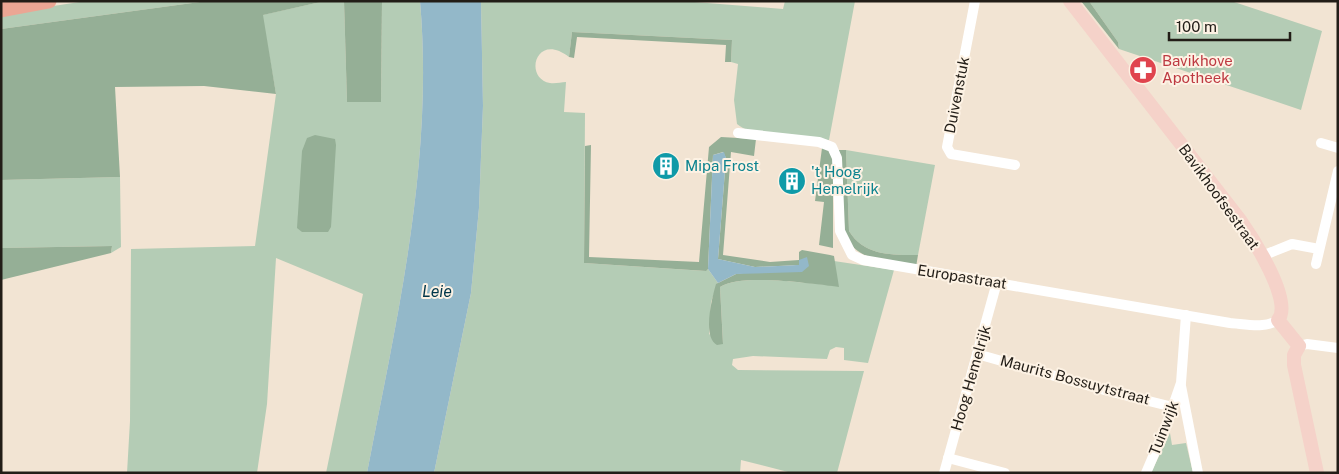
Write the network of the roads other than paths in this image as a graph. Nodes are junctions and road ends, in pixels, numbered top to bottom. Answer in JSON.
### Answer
{"nodes":[{"id":1,"x":49,"y":1,"type":"edge"},
{"id":2,"x":975,"y":1,"type":"edge"},
{"id":3,"x":1070,"y":1,"type":"edge"},
{"id":4,"x":1,"y":10,"type":"edge"},
{"id":5,"x":738,"y":133,"type":"dead end"},
{"id":6,"x":1321,"y":143,"type":"dead end"},
{"id":7,"x":1338,"y":148,"type":"edge"},
{"id":8,"x":1014,"y":165,"type":"dead end"},
{"id":9,"x":1338,"y":171,"type":"edge"},
{"id":10,"x":1319,"y":249,"type":"junction"},
{"id":11,"x":1262,"y":256,"type":"junction"},
{"id":12,"x":1316,"y":264,"type":"dead end"},
{"id":13,"x":997,"y":282,"type":"junction"},
{"id":14,"x":1186,"y":315,"type":"junction"},
{"id":15,"x":1278,"y":320,"type":"junction"},
{"id":16,"x":1299,"y":346,"type":"junction"},
{"id":17,"x":1338,"y":348,"type":"edge"},
{"id":18,"x":977,"y":354,"type":"junction"},
{"id":19,"x":1181,"y":383,"type":"junction"},
{"id":20,"x":1173,"y":407,"type":"junction"},
{"id":21,"x":948,"y":458,"type":"junction"},
{"id":22,"x":944,"y":473,"type":"edge"},
{"id":23,"x":1005,"y":473,"type":"edge"},
{"id":24,"x":1146,"y":473,"type":"edge"},
{"id":25,"x":1198,"y":473,"type":"edge"},
{"id":26,"x":1317,"y":473,"type":"edge"}],
"edges":[{"from":1,"to":4,"type":"main road"},
{"from":2,"to":8,"type":"street","name":"Duivenstuk"},
{"from":3,"to":11,"type":"street","name":"Bavikhoofsestraat"},
{"from":5,"to":13,"type":"street","name":"Europastraat"},
{"from":6,"to":7,"type":"street"},
{"from":9,"to":10,"type":"street"},
{"from":10,"to":11,"type":"street"},
{"from":10,"to":12,"type":"street"},
{"from":11,"to":15,"type":"street","name":"Bavikhoofsestraat"},
{"from":13,"to":14,"type":"street","name":"Europastraat"},
{"from":13,"to":18,"type":"street","name":"Hoog Hemelrijk"},
{"from":14,"to":15,"type":"street","name":"Europastraat"},
{"from":14,"to":19,"type":"street","name":"Tuinwijk"},
{"from":15,"to":16,"type":"street"},
{"from":16,"to":17,"type":"street"},
{"from":16,"to":26,"type":"street"},
{"from":18,"to":20,"type":"street","name":"Maurits Bossuytstraat"},
{"from":18,"to":21,"type":"street","name":"Hoog Hemelrijk"},
{"from":19,"to":20,"type":"street","name":"Tuinwijk"},
{"from":19,"to":25,"type":"street","name":"Tuinwijk"},
{"from":20,"to":24,"type":"street","name":"Tuinwijk"},
{"from":21,"to":22,"type":"street","name":"Hoog Hemelrijk"},
{"from":21,"to":23,"type":"street"}]}
